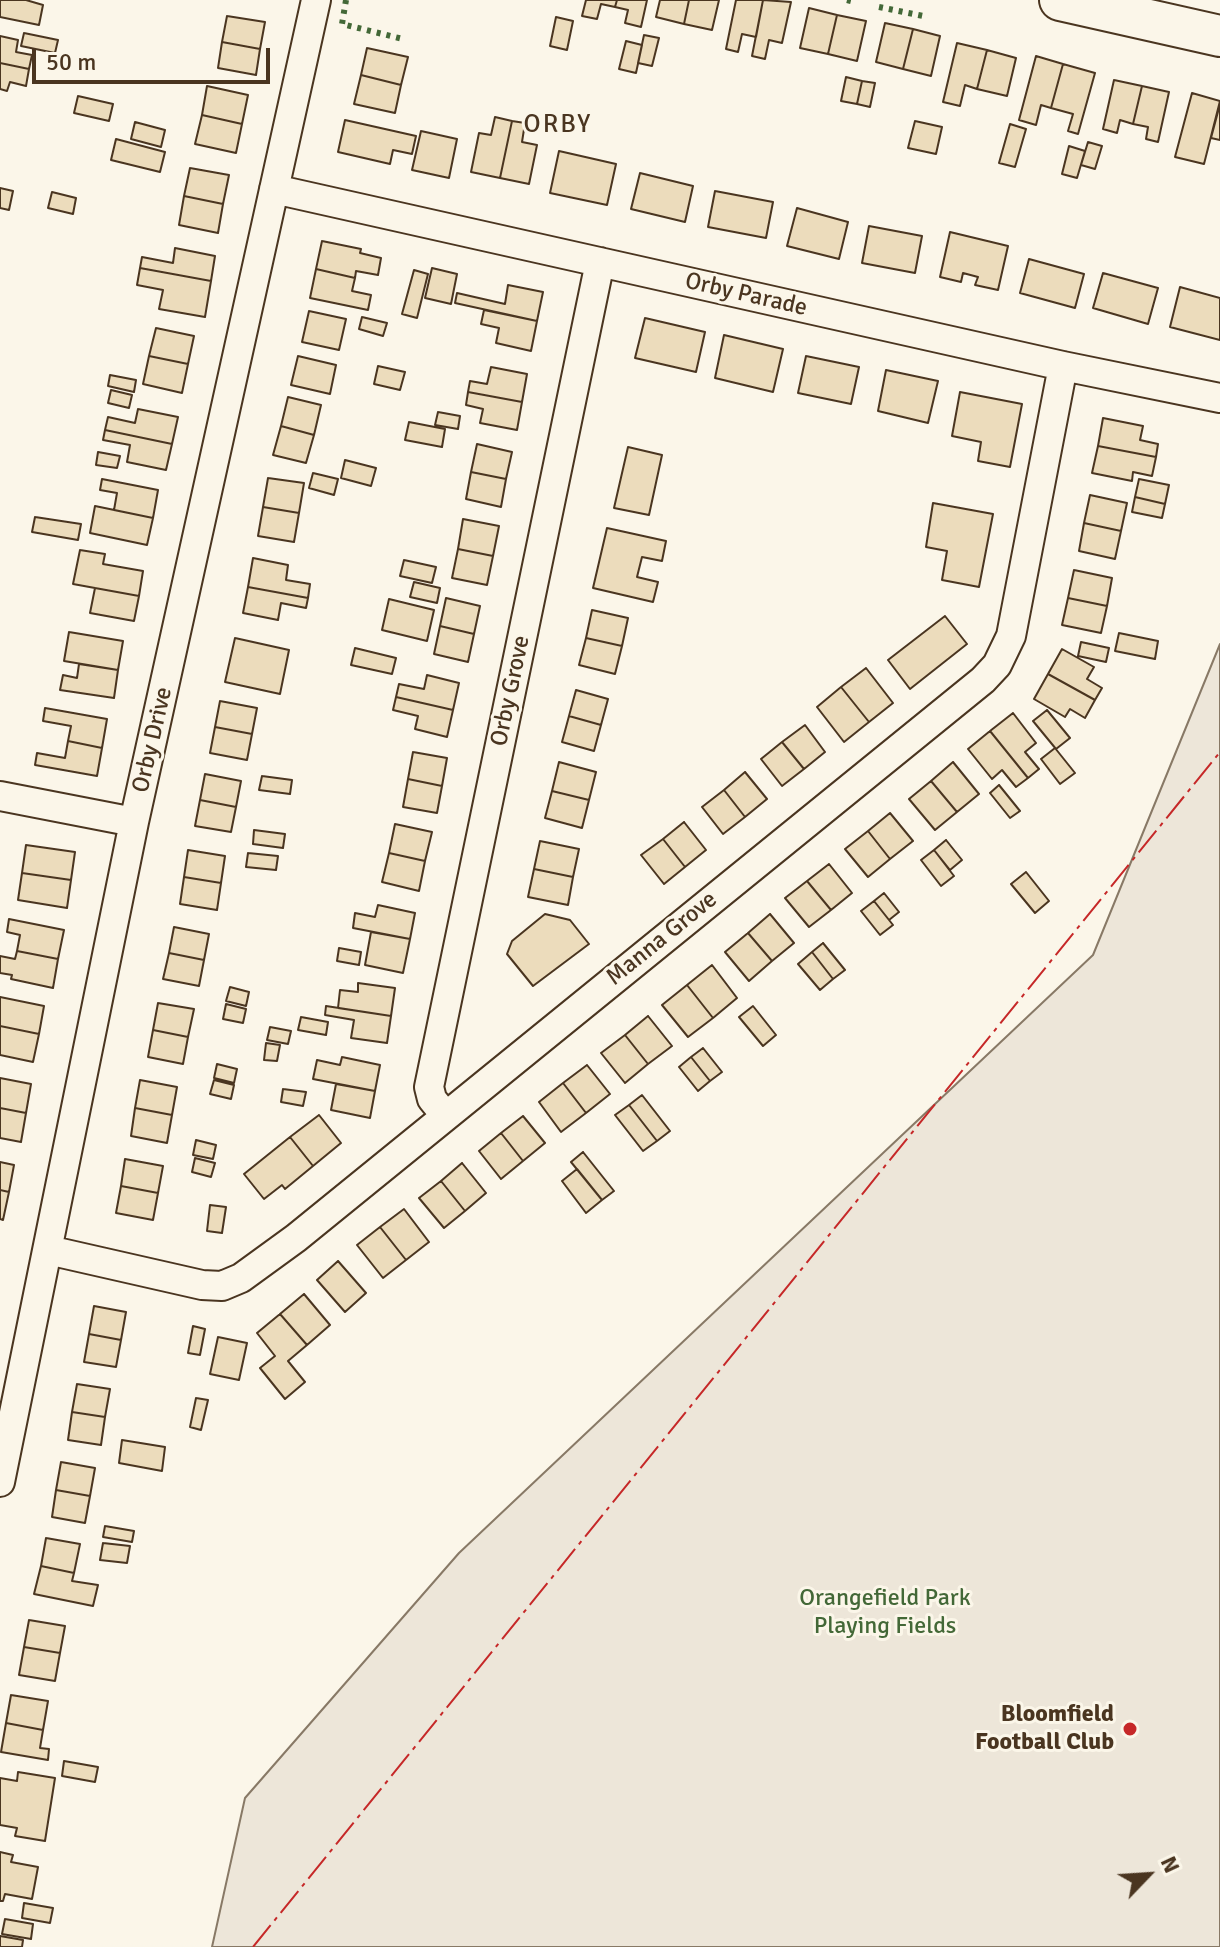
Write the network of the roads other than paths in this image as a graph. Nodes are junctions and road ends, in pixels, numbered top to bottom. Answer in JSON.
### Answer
{"nodes":[{"id":1,"x":316,"y":0,"type":"edge"},
{"id":2,"x":1060,"y":0,"type":"edge"},
{"id":3,"x":1220,"y":36,"type":"edge"},
{"id":4,"x":274,"y":189,"type":"junction"},
{"id":5,"x":600,"y":262,"type":"junction"},
{"id":6,"x":1063,"y":366,"type":"junction"},
{"id":7,"x":1220,"y":398,"type":"edge"},
{"id":8,"x":0,"y":796,"type":"edge"},
{"id":9,"x":134,"y":822,"type":"junction"},
{"id":10,"x":445,"y":1115,"type":"junction"},
{"id":11,"x":48,"y":1250,"type":"junction"},
{"id":12,"x":0,"y":1482,"type":"edge"}],
"edges":[{"from":1,"to":4,"type":"street","name":"Orby Drive"},
{"from":2,"to":3,"type":"street"},
{"from":4,"to":5,"type":"street","name":"Orby Parade"},
{"from":4,"to":9,"type":"street","name":"Orby Drive"},
{"from":5,"to":6,"type":"street","name":"Orby Parade"},
{"from":5,"to":10,"type":"street","name":"Orby Grove"},
{"from":6,"to":7,"type":"street","name":"Orby Parade"},
{"from":6,"to":10,"type":"street","name":"Manna Grove"},
{"from":8,"to":9,"type":"street"},
{"from":9,"to":11,"type":"street","name":"Orby Drive"},
{"from":10,"to":11,"type":"street","name":"Manna Grove"},
{"from":11,"to":12,"type":"street","name":"Orby Drive"}]}
